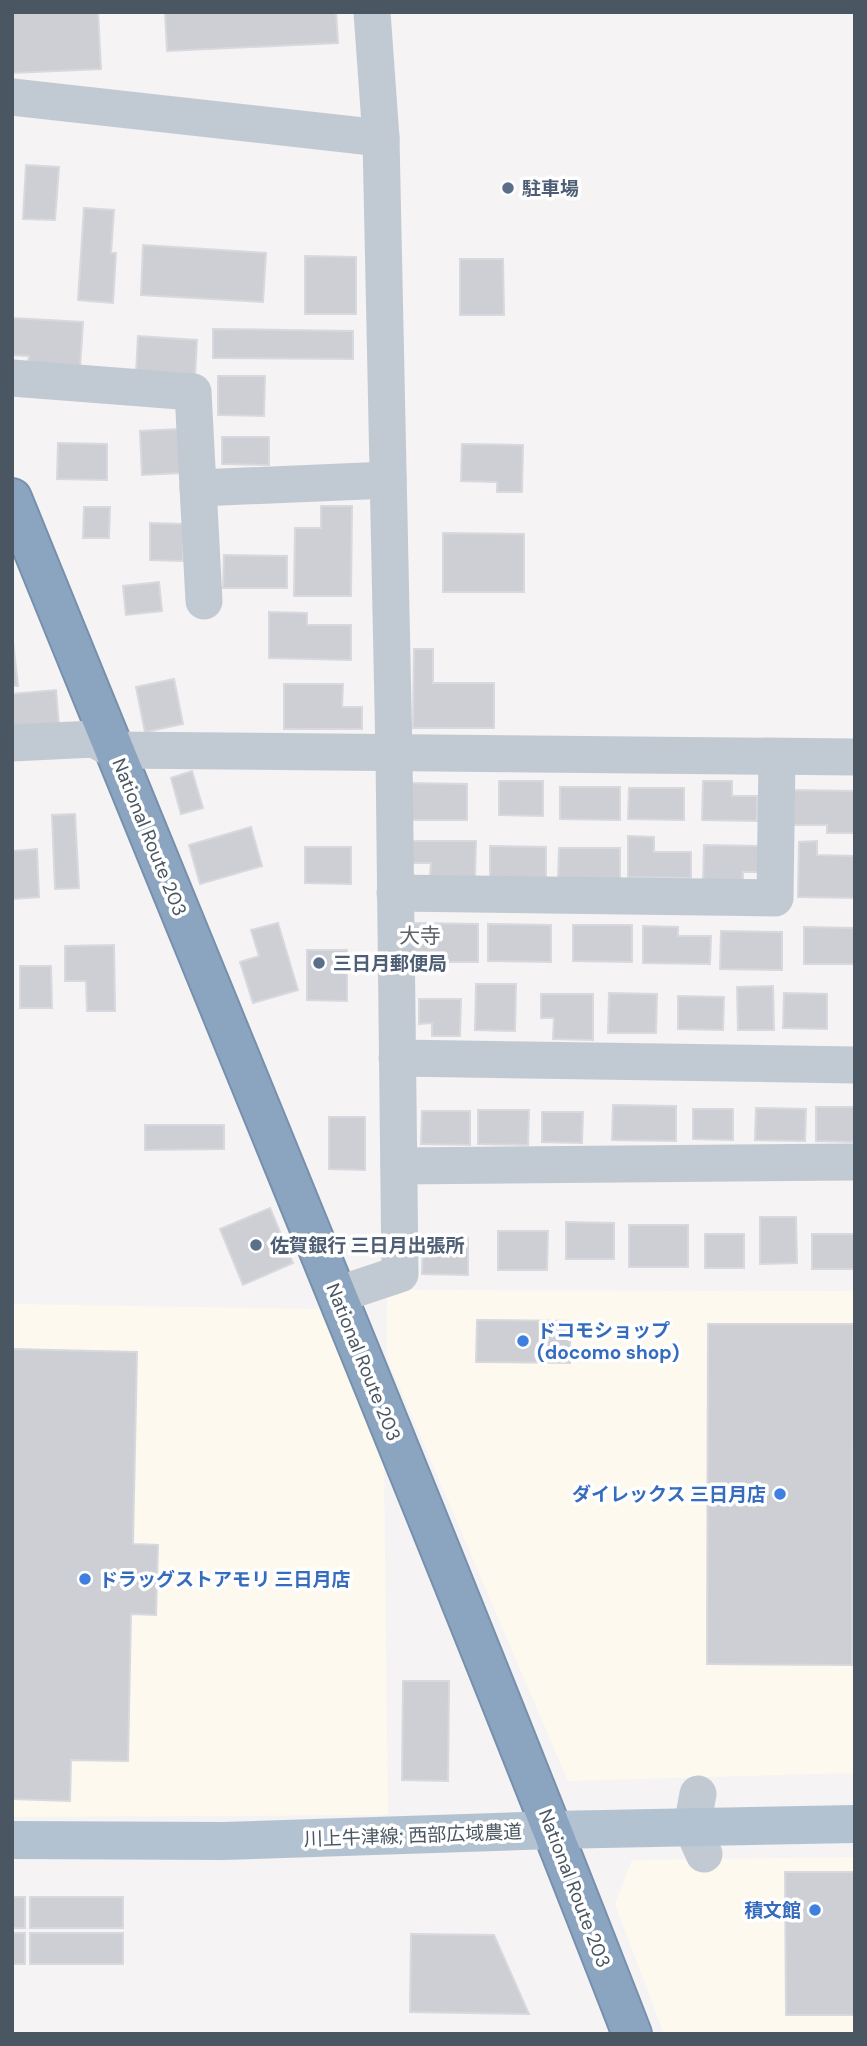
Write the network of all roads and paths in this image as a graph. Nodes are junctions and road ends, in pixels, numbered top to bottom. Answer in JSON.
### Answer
{"nodes":[{"id":1,"x":372,"y":12,"type":"edge"},
{"id":2,"x":12,"y":97,"type":"edge"},
{"id":3,"x":381,"y":138,"type":"junction"},
{"id":4,"x":12,"y":378,"type":"edge"},
{"id":5,"x":388,"y":480,"type":"junction"},
{"id":6,"x":198,"y":488,"type":"junction"},
{"id":7,"x":12,"y":498,"type":"edge"},
{"id":8,"x":204,"y":601,"type":"dead end"},
{"id":9,"x":12,"y":743,"type":"edge"},
{"id":10,"x":114,"y":750,"type":"junction"},
{"id":11,"x":394,"y":754,"type":"junction"},
{"id":12,"x":777,"y":757,"type":"junction"},
{"id":13,"x":855,"y":757,"type":"edge"},
{"id":14,"x":396,"y":893,"type":"junction"},
{"id":15,"x":397,"y":1058,"type":"junction"},
{"id":16,"x":855,"y":1065,"type":"edge"},
{"id":17,"x":855,"y":1162,"type":"edge"},
{"id":18,"x":399,"y":1166,"type":"junction"},
{"id":19,"x":337,"y":1295,"type":"junction"},
{"id":20,"x":855,"y":1824,"type":"edge"},
{"id":21,"x":553,"y":1830,"type":"junction"},
{"id":22,"x":12,"y":1840,"type":"edge"},
{"id":23,"x":632,"y":2034,"type":"edge"}],
"edges":[{"from":1,"to":3,"type":"street"},
{"from":2,"to":3,"type":"street"},
{"from":3,"to":5,"type":"street"},
{"from":4,"to":6,"type":"street"},
{"from":5,"to":6,"type":"street"},
{"from":5,"to":11,"type":"street"},
{"from":6,"to":8,"type":"street"},
{"from":7,"to":10,"type":"highway","name":"National Route 203"},
{"from":9,"to":10,"type":"street"},
{"from":10,"to":11,"type":"street"},
{"from":10,"to":19,"type":"highway","name":"National Route 203"},
{"from":11,"to":12,"type":"street"},
{"from":11,"to":14,"type":"street"},
{"from":12,"to":13,"type":"street"},
{"from":12,"to":14,"type":"street"},
{"from":14,"to":15,"type":"street"},
{"from":15,"to":16,"type":"street"},
{"from":15,"to":18,"type":"street"},
{"from":17,"to":18,"type":"street"},
{"from":18,"to":19,"type":"street"},
{"from":19,"to":21,"type":"highway","name":"National Route 203"},
{"from":20,"to":21,"type":"main road","name":"川上牛津線; 西部広域農道"},
{"from":21,"to":22,"type":"main road","name":"川上牛津線; 西部広域農道"},
{"from":21,"to":23,"type":"highway","name":"National Route 203"}]}
